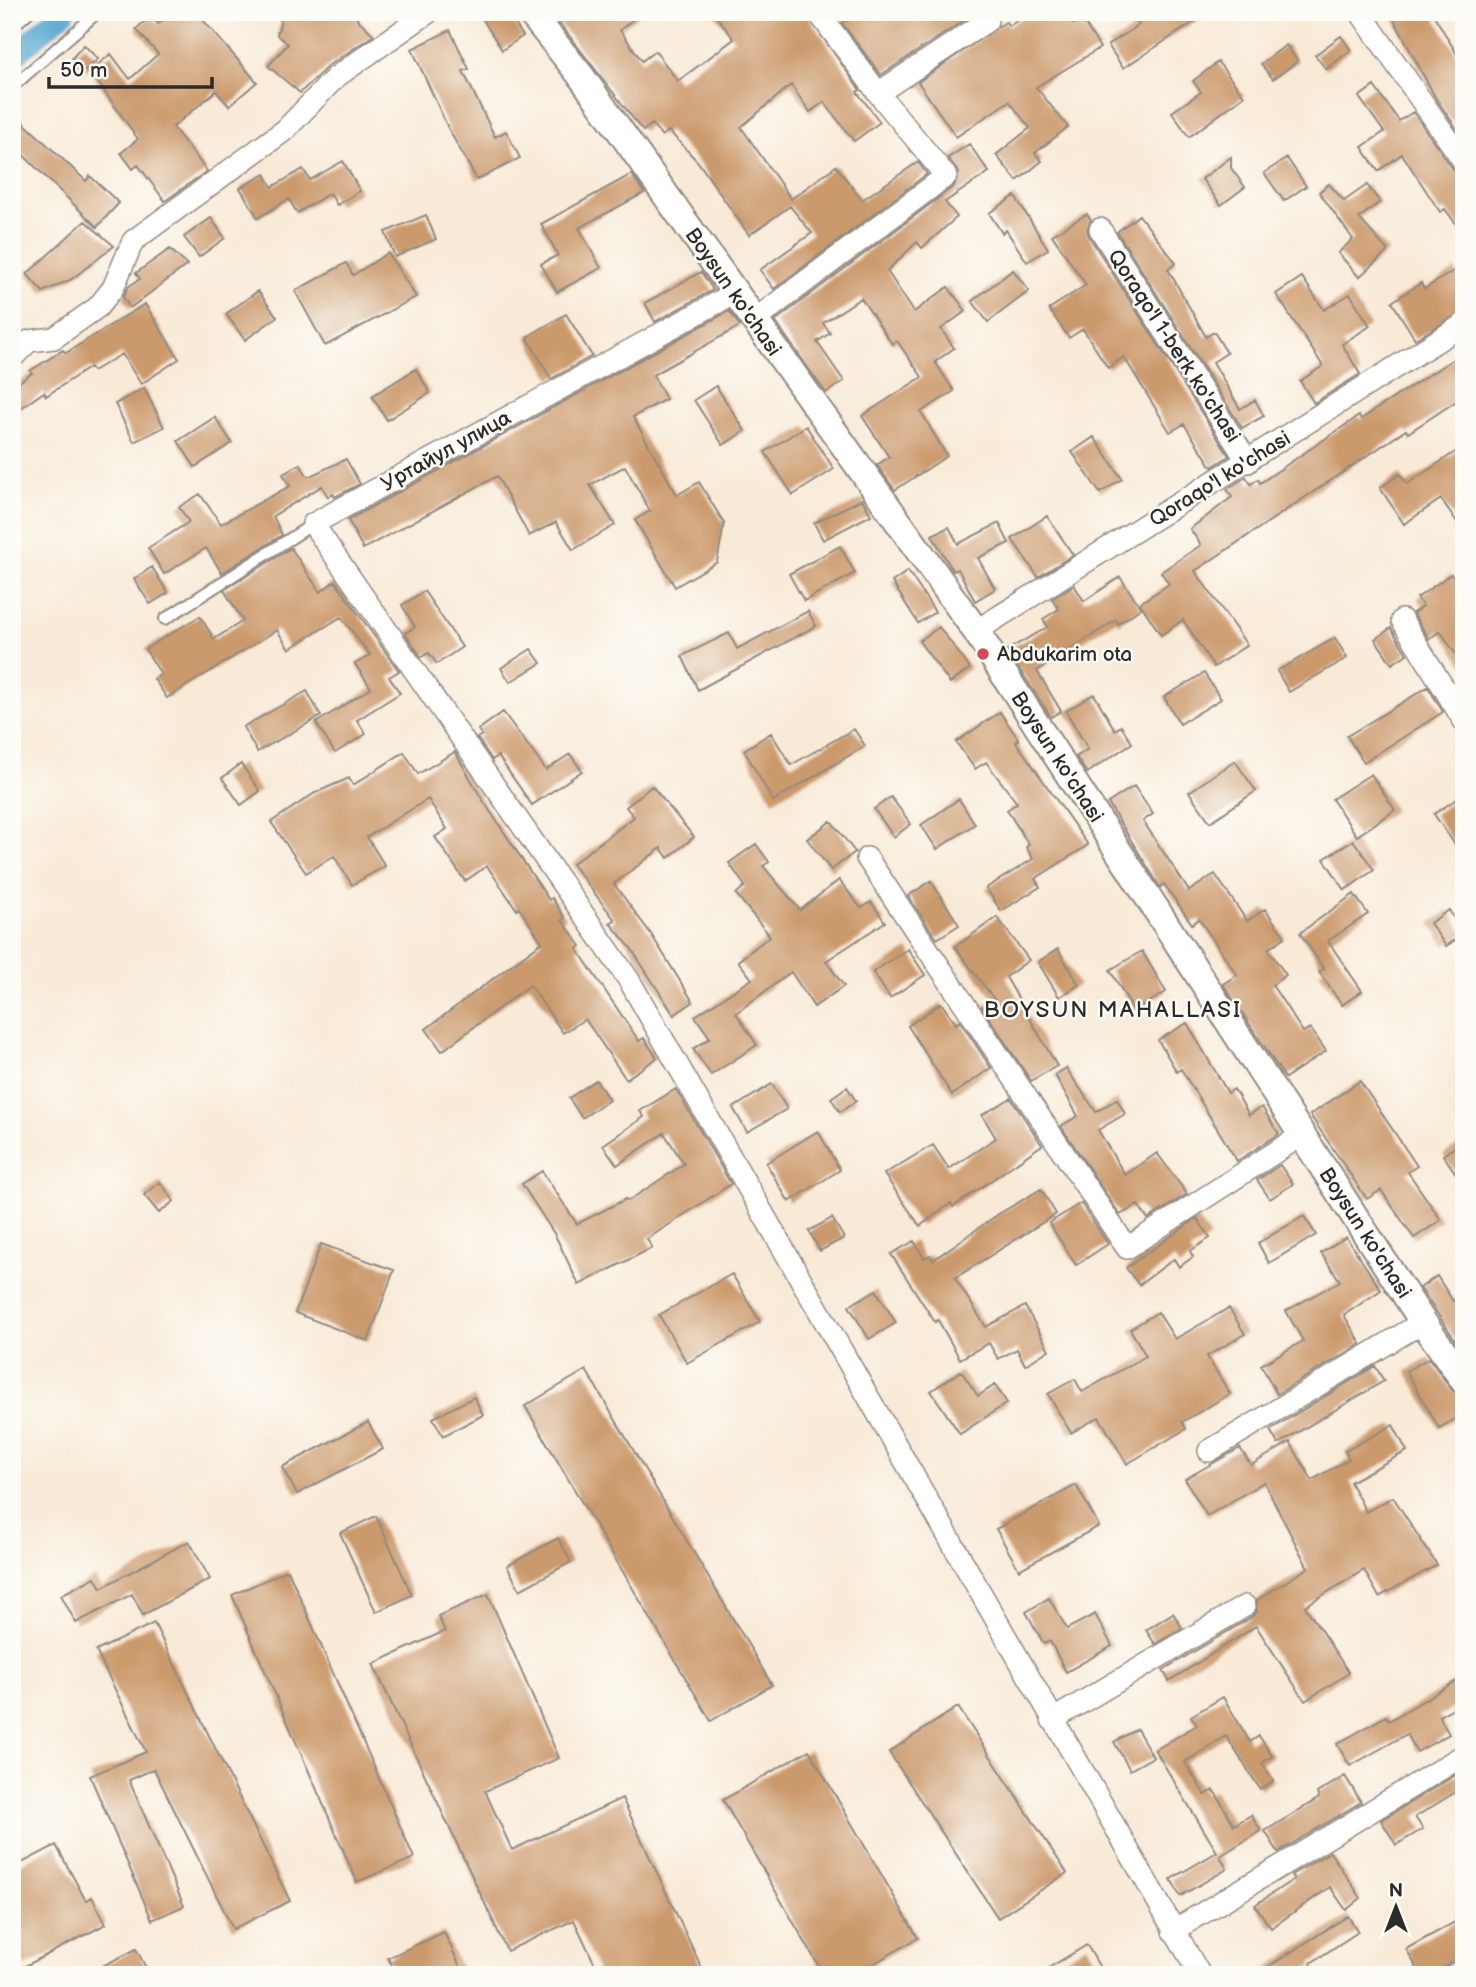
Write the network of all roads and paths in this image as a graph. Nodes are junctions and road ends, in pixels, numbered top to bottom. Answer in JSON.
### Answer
{"nodes":[{"id":1,"x":29,"y":12,"type":"edge"},
{"id":2,"x":98,"y":12,"type":"edge"},
{"id":3,"x":429,"y":12,"type":"edge"},
{"id":4,"x":530,"y":12,"type":"edge"},
{"id":5,"x":818,"y":12,"type":"edge"},
{"id":6,"x":1360,"y":12,"type":"edge"},
{"id":7,"x":987,"y":21,"type":"dead end"},
{"id":8,"x":12,"y":27,"type":"edge"},
{"id":9,"x":12,"y":87,"type":"edge"},
{"id":10,"x":878,"y":93,"type":"junction"},
{"id":11,"x":1464,"y":162,"type":"edge"},
{"id":12,"x":1100,"y":229,"type":"dead end"},
{"id":13,"x":733,"y":294,"type":"junction"},
{"id":14,"x":753,"y":321,"type":"junction"},
{"id":15,"x":1464,"y":324,"type":"edge"},
{"id":16,"x":12,"y":358,"type":"edge"},
{"id":17,"x":1248,"y":462,"type":"junction"},
{"id":18,"x":313,"y":524,"type":"junction"},
{"id":19,"x":165,"y":618,"type":"dead end"},
{"id":20,"x":1402,"y":620,"type":"dead end"},
{"id":21,"x":976,"y":631,"type":"junction"},
{"id":22,"x":1464,"y":721,"type":"edge"},
{"id":23,"x":867,"y":859,"type":"dead end"},
{"id":24,"x":1302,"y":1135,"type":"junction"},
{"id":25,"x":1423,"y":1322,"type":"junction"},
{"id":26,"x":1464,"y":1381,"type":"edge"},
{"id":27,"x":1209,"y":1451,"type":"dead end"},
{"id":28,"x":1245,"y":1606,"type":"dead end"},
{"id":29,"x":1052,"y":1720,"type":"junction"},
{"id":30,"x":1464,"y":1755,"type":"edge"},
{"id":31,"x":1173,"y":1931,"type":"junction"},
{"id":32,"x":1200,"y":1975,"type":"edge"}],
"edges":[{"from":1,"to":8,"type":"lane"},
{"from":2,"to":9,"type":"lane"},
{"from":3,"to":16,"type":"street"},
{"from":4,"to":13,"type":"street","name":"Boysun ko'chasi"},
{"from":5,"to":10,"type":"street"},
{"from":6,"to":11,"type":"street"},
{"from":7,"to":10,"type":"street"},
{"from":10,"to":14,"type":"street"},
{"from":12,"to":17,"type":"street","name":"Qoraqo'l 1-berk ko'chasi"},
{"from":13,"to":14,"type":"street","name":"Boysun ko'chasi"},
{"from":13,"to":18,"type":"street","name":"Уртайул улица"},
{"from":14,"to":21,"type":"street","name":"Boysun ko'chasi"},
{"from":15,"to":17,"type":"street","name":"Qoraqo'l ko'chasi"},
{"from":17,"to":21,"type":"street","name":"Qoraqo'l ko'chasi"},
{"from":18,"to":19,"type":"lane","name":"Уртайул улица"},
{"from":18,"to":29,"type":"street"},
{"from":20,"to":22,"type":"street"},
{"from":21,"to":24,"type":"street","name":"Boysun ko'chasi"},
{"from":23,"to":24,"type":"street"},
{"from":24,"to":25,"type":"street","name":"Boysun ko'chasi"},
{"from":25,"to":26,"type":"street","name":"Boysun ko'chasi"},
{"from":25,"to":27,"type":"street"},
{"from":28,"to":29,"type":"street"},
{"from":29,"to":31,"type":"street"},
{"from":30,"to":31,"type":"street"},
{"from":31,"to":32,"type":"street"}]}
